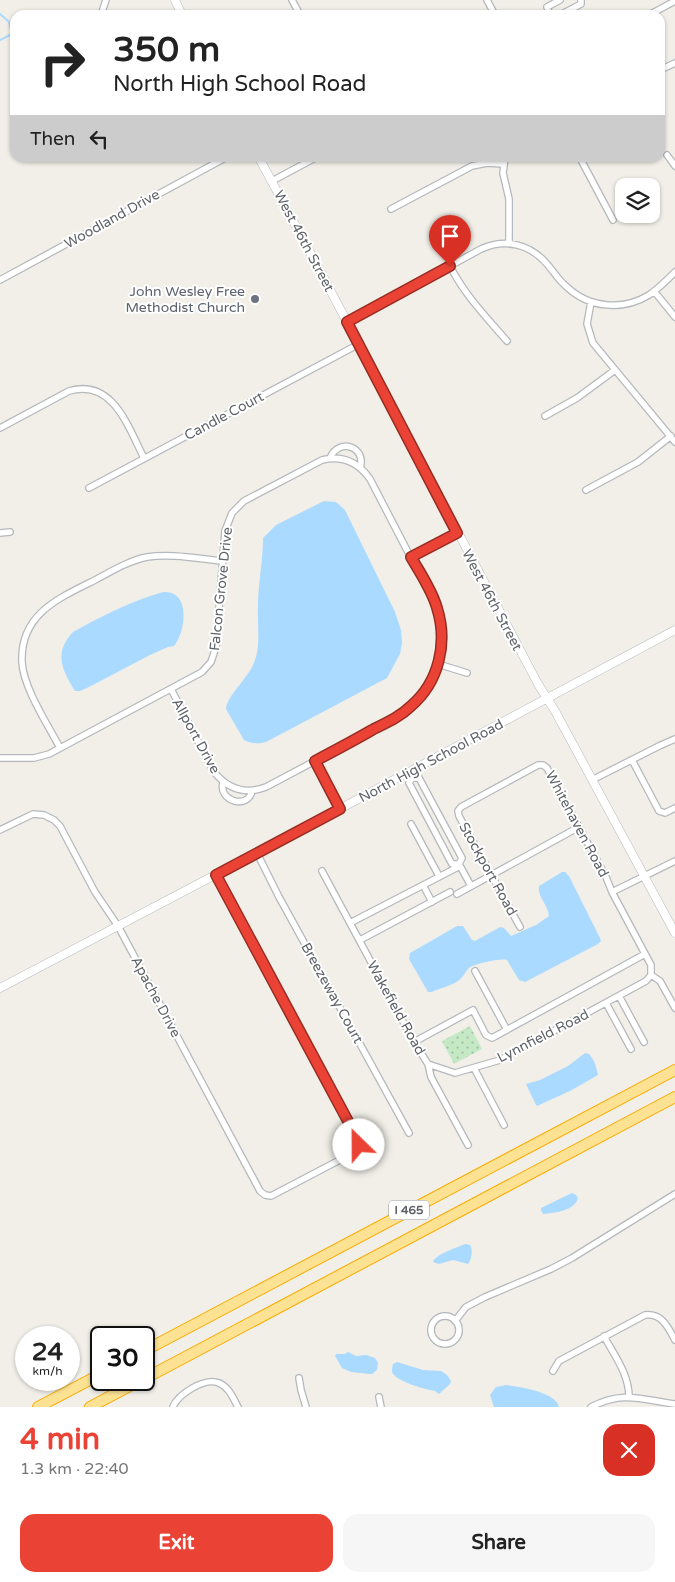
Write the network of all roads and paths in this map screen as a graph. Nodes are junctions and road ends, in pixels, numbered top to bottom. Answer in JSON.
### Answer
{"nodes":[{"id":1,"x":560,"y":0,"type":"edge"},
{"id":2,"x":581,"y":0,"type":"edge"},
{"id":3,"x":675,"y":1,"type":"edge"},
{"id":4,"x":548,"y":10,"type":"edge"},
{"id":5,"x":570,"y":10,"type":"edge"},
{"id":6,"x":658,"y":10,"type":"edge"},
{"id":7,"x":667,"y":155,"type":"dead end"},
{"id":8,"x":218,"y":162,"type":"edge"},
{"id":9,"x":261,"y":162,"type":"edge"},
{"id":10,"x":307,"y":162,"type":"edge"},
{"id":11,"x":582,"y":162,"type":"edge"},
{"id":12,"x":504,"y":164,"type":"joint"},
{"id":13,"x":675,"y":166,"type":"edge"},
{"id":14,"x":272,"y":181,"type":"junction"},
{"id":15,"x":391,"y":209,"type":"dead end"},
{"id":16,"x":613,"y":220,"type":"dead end"},
{"id":17,"x":509,"y":243,"type":"junction"},
{"id":18,"x":450,"y":266,"type":"junction"},
{"id":19,"x":675,"y":272,"type":"edge"},
{"id":20,"x":0,"y":280,"type":"edge"},
{"id":21,"x":654,"y":291,"type":"junction"},
{"id":22,"x":591,"y":302,"type":"junction"},
{"id":23,"x":675,"y":317,"type":"edge"},
{"id":24,"x":347,"y":322,"type":"junction"},
{"id":25,"x":506,"y":341,"type":"dead end"},
{"id":26,"x":359,"y":344,"type":"junction"},
{"id":27,"x":614,"y":370,"type":"junction"},
{"id":28,"x":546,"y":416,"type":"dead end"},
{"id":29,"x":0,"y":428,"type":"edge"},
{"id":30,"x":671,"y":436,"type":"junction"},
{"id":31,"x":675,"y":442,"type":"edge"},
{"id":32,"x":144,"y":458,"type":"junction"},
{"id":33,"x":330,"y":458,"type":"junction"},
{"id":34,"x":360,"y":468,"type":"junction"},
{"id":35,"x":89,"y":488,"type":"dead end"},
{"id":36,"x":586,"y":490,"type":"dead end"},
{"id":37,"x":10,"y":532,"type":"dead end"},
{"id":38,"x":457,"y":533,"type":"junction"},
{"id":39,"x":0,"y":534,"type":"edge"},
{"id":40,"x":411,"y":557,"type":"junction"},
{"id":41,"x":223,"y":561,"type":"junction"},
{"id":42,"x":675,"y":630,"type":"edge"},
{"id":43,"x":438,"y":664,"type":"junction"},
{"id":44,"x":467,"y":673,"type":"dead end"},
{"id":45,"x":171,"y":689,"type":"junction"},
{"id":46,"x":546,"y":699,"type":"junction"},
{"id":47,"x":675,"y":739,"type":"edge"},
{"id":48,"x":60,"y":748,"type":"junction"},
{"id":49,"x":0,"y":758,"type":"edge"},
{"id":50,"x":632,"y":760,"type":"junction"},
{"id":51,"x":315,"y":761,"type":"junction"},
{"id":52,"x":411,"y":775,"type":"junction"},
{"id":53,"x":592,"y":780,"type":"junction"},
{"id":54,"x":223,"y":782,"type":"junction"},
{"id":55,"x":252,"y":791,"type":"junction"},
{"id":56,"x":675,"y":808,"type":"edge"},
{"id":57,"x":340,"y":809,"type":"junction"},
{"id":58,"x":458,"y":811,"type":"joint"},
{"id":59,"x":440,"y":818,"type":"junction"},
{"id":60,"x":431,"y":823,"type":"junction"},
{"id":61,"x":411,"y":824,"type":"dead end"},
{"id":62,"x":579,"y":827,"type":"junction"},
{"id":63,"x":0,"y":830,"type":"edge"},
{"id":64,"x":257,"y":853,"type":"junction"},
{"id":65,"x":675,"y":861,"type":"edge"},
{"id":66,"x":459,"y":865,"type":"junction"},
{"id":67,"x":322,"y":871,"type":"dead end"},
{"id":68,"x":216,"y":875,"type":"junction"},
{"id":69,"x":491,"y":875,"type":"junction"},
{"id":70,"x":439,"y":876,"type":"junction"},
{"id":71,"x":644,"y":876,"type":"junction"},
{"id":72,"x":424,"y":885,"type":"junction"},
{"id":73,"x":471,"y":886,"type":"junction"},
{"id":74,"x":612,"y":892,"type":"junction"},
{"id":75,"x":432,"y":902,"type":"junction"},
{"id":76,"x":350,"y":923,"type":"junction"},
{"id":77,"x":118,"y":926,"type":"junction"},
{"id":78,"x":520,"y":927,"type":"dead end"},
{"id":79,"x":675,"y":933,"type":"edge"},
{"id":80,"x":360,"y":940,"type":"junction"},
{"id":81,"x":645,"y":954,"type":"junction"},
{"id":82,"x":475,"y":972,"type":"dead end"},
{"id":83,"x":650,"y":975,"type":"junction"},
{"id":84,"x":0,"y":988,"type":"edge"},
{"id":85,"x":619,"y":996,"type":"junction"},
{"id":86,"x":606,"y":1003,"type":"junction"},
{"id":87,"x":675,"y":1008,"type":"edge"},
{"id":88,"x":507,"y":1030,"type":"junction"},
{"id":89,"x":414,"y":1042,"type":"junction"},
{"id":90,"x":644,"y":1042,"type":"dead end"},
{"id":91,"x":630,"y":1049,"type":"dead end"},
{"id":92,"x":428,"y":1064,"type":"junction"},
{"id":93,"x":474,"y":1068,"type":"junction"},
{"id":94,"x":675,"y":1070,"type":"edge"},
{"id":95,"x":675,"y":1097,"type":"edge"},
{"id":96,"x":504,"y":1125,"type":"dead end"},
{"id":97,"x":409,"y":1132,"type":"dead end"},
{"id":98,"x":468,"y":1145,"type":"dead end"},
{"id":99,"x":675,"y":1194,"type":"edge"},
{"id":100,"x":455,"y":1321,"type":"junction"},
{"id":101,"x":604,"y":1336,"type":"junction"},
{"id":102,"x":675,"y":1340,"type":"edge"},
{"id":103,"x":155,"y":1345,"type":"edge"},
{"id":104,"x":553,"y":1371,"type":"dead end"},
{"id":105,"x":155,"y":1372,"type":"edge"},
{"id":106,"x":299,"y":1378,"type":"dead end"},
{"id":107,"x":90,"y":1380,"type":"edge"},
{"id":108,"x":120,"y":1391,"type":"edge"},
{"id":109,"x":379,"y":1397,"type":"dead end"},
{"id":110,"x":629,"y":1397,"type":"junction"},
{"id":111,"x":675,"y":1404,"type":"edge"},
{"id":112,"x":38,"y":1407,"type":"edge"},
{"id":113,"x":90,"y":1407,"type":"edge"},
{"id":114,"x":174,"y":1407,"type":"edge"},
{"id":115,"x":238,"y":1407,"type":"edge"},
{"id":116,"x":306,"y":1407,"type":"edge"},
{"id":117,"x":381,"y":1407,"type":"edge"},
{"id":118,"x":591,"y":1407,"type":"edge"}],
"edges":[{"from":1,"to":4,"type":"street"},
{"from":2,"to":5,"type":"street"},
{"from":3,"to":6,"type":"street"},
{"from":7,"to":13,"type":"street"},
{"from":8,"to":20,"type":"street","name":"Woodland Drive"},
{"from":9,"to":14,"type":"street","name":"West 46th Street"},
{"from":10,"to":14,"type":"street"},
{"from":11,"to":16,"type":"street"},
{"from":12,"to":15,"type":"street"},
{"from":12,"to":17,"type":"street"},
{"from":14,"to":24,"type":"street","name":"West 46th Street"},
{"from":17,"to":18,"type":"street"},
{"from":17,"to":22,"type":"street"},
{"from":18,"to":24,"type":"street"},
{"from":18,"to":25,"type":"street"},
{"from":19,"to":21,"type":"street"},
{"from":21,"to":22,"type":"street"},
{"from":21,"to":23,"type":"street"},
{"from":22,"to":27,"type":"street"},
{"from":24,"to":26,"type":"street","name":"West 46th Street"},
{"from":26,"to":32,"type":"street","name":"Candle Court"},
{"from":26,"to":38,"type":"street","name":"West 46th Street"},
{"from":27,"to":28,"type":"street"},
{"from":27,"to":30,"type":"street"},
{"from":29,"to":32,"type":"street"},
{"from":30,"to":31,"type":"street"},
{"from":30,"to":36,"type":"street"},
{"from":32,"to":35,"type":"street","name":"Candle Court"},
{"from":33,"to":34,"type":"street"},
{"from":33,"to":34,"type":"street","name":"Falcon Grove Drive"},
{"from":33,"to":41,"type":"street","name":"Falcon Grove Drive"},
{"from":34,"to":40,"type":"street"},
{"from":37,"to":39,"type":"street"},
{"from":38,"to":40,"type":"street"},
{"from":38,"to":46,"type":"street","name":"West 46th Street"},
{"from":40,"to":43,"type":"street"},
{"from":41,"to":45,"type":"street","name":"Falcon Grove Drive"},
{"from":41,"to":48,"type":"street"},
{"from":42,"to":46,"type":"street","name":"North High School Road"},
{"from":43,"to":44,"type":"street"},
{"from":43,"to":51,"type":"street"},
{"from":45,"to":48,"type":"street","name":"Falcon Grove Drive"},
{"from":45,"to":54,"type":"street","name":"Allport Drive"},
{"from":46,"to":52,"type":"street","name":"North High School Road"},
{"from":46,"to":53,"type":"street","name":"West 46th Street"},
{"from":47,"to":50,"type":"street"},
{"from":48,"to":49,"type":"street","name":"Falcon Grove Drive"},
{"from":50,"to":53,"type":"street"},
{"from":50,"to":56,"type":"street"},
{"from":51,"to":55,"type":"street"},
{"from":51,"to":57,"type":"street"},
{"from":52,"to":57,"type":"street","name":"North High School Road"},
{"from":52,"to":59,"type":"street"},
{"from":52,"to":60,"type":"street"},
{"from":53,"to":71,"type":"street","name":"West 46th Street"},
{"from":54,"to":55,"type":"street","name":"Allport Drive"},
{"from":54,"to":55,"type":"street","name":"Allport Drive"},
{"from":57,"to":64,"type":"street","name":"North High School Road"},
{"from":58,"to":62,"type":"street","name":"Whitehaven Road"},
{"from":58,"to":69,"type":"street","name":"Stockport Road"},
{"from":59,"to":60,"type":"street"},
{"from":59,"to":66,"type":"street"},
{"from":60,"to":66,"type":"street"},
{"from":61,"to":70,"type":"street"},
{"from":62,"to":69,"type":"street"},
{"from":62,"to":74,"type":"street","name":"Whitehaven Road"},
{"from":63,"to":77,"type":"street","name":"Apache Drive"},
{"from":64,"to":68,"type":"street","name":"North High School Road"},
{"from":64,"to":97,"type":"street","name":"Breezeway Court"},
{"from":65,"to":71,"type":"street","name":"Whitehaven Road"},
{"from":66,"to":70,"type":"street"},
{"from":66,"to":73,"type":"street"},
{"from":67,"to":76,"type":"street","name":"Wakefield Road"},
{"from":68,"to":77,"type":"street","name":"North High School Road"},
{"from":68,"to":77,"type":"street","name":"Apache Drive"},
{"from":69,"to":73,"type":"street"},
{"from":69,"to":78,"type":"street","name":"Stockport Road"},
{"from":70,"to":72,"type":"street"},
{"from":71,"to":74,"type":"street","name":"Whitehaven Road"},
{"from":71,"to":79,"type":"street","name":"West 46th Street"},
{"from":72,"to":75,"type":"street"},
{"from":72,"to":76,"type":"street"},
{"from":73,"to":75,"type":"street"},
{"from":74,"to":81,"type":"street","name":"Whitehaven Road"},
{"from":75,"to":80,"type":"street"},
{"from":76,"to":80,"type":"street","name":"Wakefield Road"},
{"from":77,"to":84,"type":"street","name":"North High School Road"},
{"from":80,"to":89,"type":"street","name":"Wakefield Road"},
{"from":81,"to":83,"type":"street","name":"Whitehaven Road"},
{"from":81,"to":88,"type":"street"},
{"from":82,"to":88,"type":"street"},
{"from":83,"to":85,"type":"street","name":"Lynnfield Road"},
{"from":83,"to":87,"type":"street"},
{"from":85,"to":86,"type":"street","name":"Lynnfield Road"},
{"from":85,"to":90,"type":"street"},
{"from":86,"to":91,"type":"street"},
{"from":86,"to":93,"type":"street","name":"Lynnfield Road"},
{"from":88,"to":89,"type":"street"},
{"from":89,"to":92,"type":"street","name":"Wakefield Road"},
{"from":92,"to":93,"type":"street","name":"Lynnfield Road"},
{"from":92,"to":98,"type":"street","name":"Wakefield Road"},
{"from":93,"to":96,"type":"street"},
{"from":94,"to":103,"type":"highway","number":"I 465"},
{"from":95,"to":105,"type":"highway","number":"I 465"},
{"from":99,"to":100,"type":"street"},
{"from":100,"to":100,"type":"street"},
{"from":101,"to":102,"type":"street"},
{"from":101,"to":104,"type":"street"},
{"from":101,"to":110,"type":"street"},
{"from":106,"to":116,"type":"street"},
{"from":107,"to":112,"type":"highway"},
{"from":108,"to":113,"type":"highway","number":"I 465"},
{"from":109,"to":117,"type":"street"},
{"from":110,"to":111,"type":"street"},
{"from":110,"to":118,"type":"street"},
{"from":114,"to":115,"type":"street"}]}
